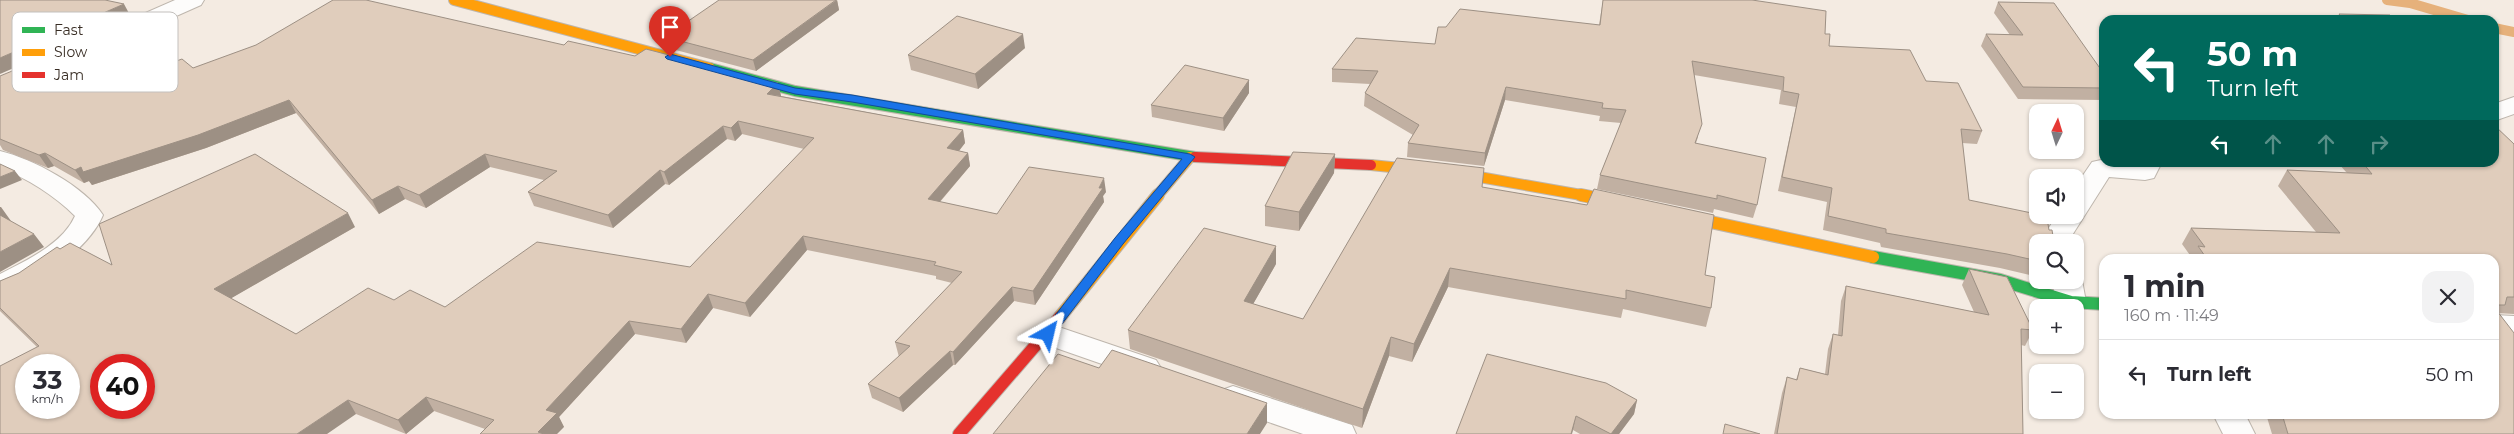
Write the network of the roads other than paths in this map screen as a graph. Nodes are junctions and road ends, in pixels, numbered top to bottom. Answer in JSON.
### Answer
{"nodes":[{"id":1,"x":193,"y":0,"type":"edge"},
{"id":2,"x":454,"y":0,"type":"edge"},
{"id":3,"x":166,"y":12,"type":"edge"},
{"id":4,"x":2514,"y":104,"type":"edge"},
{"id":5,"x":2499,"y":112,"type":"edge"},
{"id":6,"x":1190,"y":157,"type":"junction"},
{"id":7,"x":0,"y":159,"type":"edge"},
{"id":8,"x":2146,"y":167,"type":"edge"},
{"id":9,"x":2084,"y":194,"type":"edge"},
{"id":10,"x":1634,"y":206,"type":"edge"},
{"id":11,"x":1662,"y":212,"type":"edge"},
{"id":12,"x":0,"y":287,"type":"edge"},
{"id":13,"x":2069,"y":291,"type":"edge"},
{"id":14,"x":2099,"y":302,"type":"edge"},
{"id":15,"x":2499,"y":324,"type":"edge"},
{"id":16,"x":2514,"y":326,"type":"edge"},
{"id":17,"x":1048,"y":334,"type":"junction"},
{"id":18,"x":1170,"y":377,"type":"edge"},
{"id":19,"x":1208,"y":389,"type":"edge"},
{"id":20,"x":2232,"y":419,"type":"edge"},
{"id":21,"x":958,"y":434,"type":"edge"},
{"id":22,"x":1340,"y":434,"type":"edge"},
{"id":23,"x":2239,"y":434,"type":"edge"}],
"edges":[{"from":1,"to":3,"type":"street"},
{"from":2,"to":6,"type":"street"},
{"from":4,"to":5,"type":"street"},
{"from":6,"to":10,"type":"street"},
{"from":6,"to":17,"type":"street"},
{"from":7,"to":12,"type":"street"},
{"from":8,"to":9,"type":"street"},
{"from":11,"to":13,"type":"street"},
{"from":13,"to":14,"type":"street"},
{"from":15,"to":16,"type":"street"},
{"from":17,"to":18,"type":"street"},
{"from":17,"to":21,"type":"street"},
{"from":19,"to":22,"type":"street"},
{"from":20,"to":23,"type":"street"}]}
